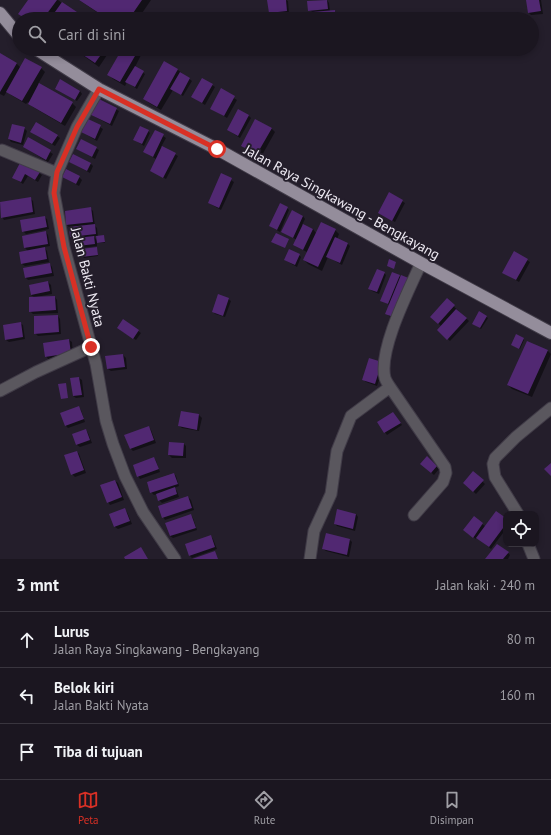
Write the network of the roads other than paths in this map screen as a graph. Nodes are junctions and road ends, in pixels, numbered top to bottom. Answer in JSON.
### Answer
{"nodes":[{"id":1,"x":0,"y":12,"type":"edge"},
{"id":2,"x":12,"y":27,"type":"edge"},
{"id":3,"x":47,"y":56,"type":"edge"},
{"id":4,"x":99,"y":89,"type":"junction"},
{"id":5,"x":2,"y":150,"type":"dead end"},
{"id":6,"x":57,"y":172,"type":"junction"},
{"id":7,"x":421,"y":263,"type":"junction"},
{"id":8,"x":551,"y":333,"type":"edge"},
{"id":9,"x":91,"y":347,"type":"junction"},
{"id":10,"x":390,"y":386,"type":"junction"},
{"id":11,"x":0,"y":391,"type":"edge"},
{"id":12,"x":551,"y":408,"type":"edge"},
{"id":13,"x":516,"y":511,"type":"edge"},
{"id":14,"x":414,"y":515,"type":"dead end"},
{"id":15,"x":529,"y":547,"type":"edge"},
{"id":16,"x":175,"y":559,"type":"edge"},
{"id":17,"x":310,"y":559,"type":"edge"},
{"id":18,"x":534,"y":559,"type":"edge"}],
"edges":[{"from":1,"to":2,"type":"main road"},
{"from":3,"to":4,"type":"main road","name":"Jalan Raya Singkawang - Bengkayang"},
{"from":4,"to":6,"type":"street","name":"Jalan Bakti Nyata"},
{"from":4,"to":7,"type":"main road","name":"Jalan Raya Singkawang - Bengkayang"},
{"from":5,"to":6,"type":"street"},
{"from":6,"to":9,"type":"street","name":"Jalan Bakti Nyata"},
{"from":7,"to":8,"type":"main road","name":"Jalan Raya Singkawang - Bengkayang"},
{"from":7,"to":10,"type":"street"},
{"from":9,"to":11,"type":"street"},
{"from":9,"to":16,"type":"street","name":"Jalan Bakti Nyata"},
{"from":10,"to":14,"type":"street"},
{"from":10,"to":17,"type":"street"},
{"from":12,"to":13,"type":"street"},
{"from":15,"to":18,"type":"street"}]}
